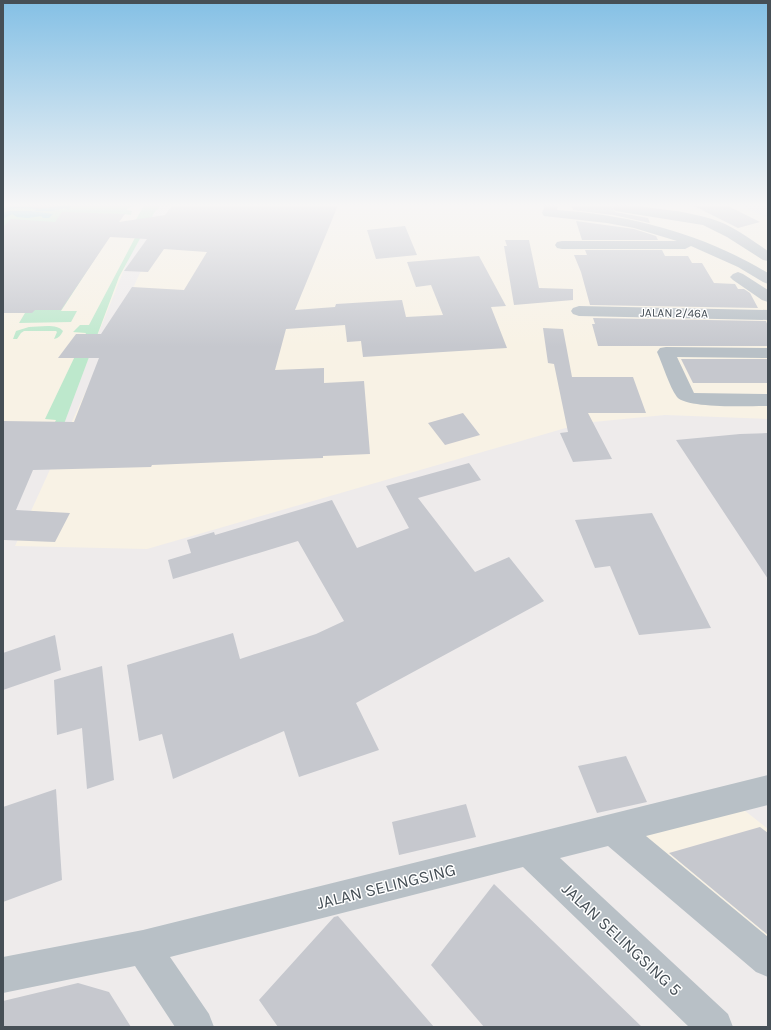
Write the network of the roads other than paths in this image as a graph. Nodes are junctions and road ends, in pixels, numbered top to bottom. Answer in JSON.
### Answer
{"nodes":[{"id":1,"x":686,"y":251,"type":"edge"},
{"id":2,"x":717,"y":251,"type":"edge"},
{"id":3,"x":758,"y":251,"type":"edge"},
{"id":4,"x":767,"y":257,"type":"edge"},
{"id":5,"x":740,"y":262,"type":"junction"},
{"id":6,"x":768,"y":279,"type":"edge"},
{"id":7,"x":768,"y":298,"type":"edge"},
{"id":8,"x":580,"y":311,"type":"dead end"},
{"id":9,"x":768,"y":315,"type":"edge"},
{"id":10,"x":768,"y":353,"type":"edge"},
{"id":11,"x":768,"y":400,"type":"edge"},
{"id":12,"x":768,"y":790,"type":"edge"},
{"id":13,"x":613,"y":829,"type":"junction"},
{"id":14,"x":528,"y":850,"type":"junction"},
{"id":15,"x":143,"y":947,"type":"junction"},
{"id":16,"x":768,"y":960,"type":"edge"},
{"id":17,"x":3,"y":975,"type":"edge"},
{"id":18,"x":196,"y":1027,"type":"edge"},
{"id":19,"x":715,"y":1027,"type":"edge"}],
"edges":[{"from":1,"to":7,"type":"street"},
{"from":2,"to":5,"type":"street"},
{"from":3,"to":4,"type":"street"},
{"from":4,"to":5,"type":"street"},
{"from":5,"to":6,"type":"street"},
{"from":8,"to":9,"type":"street","name":"JALAN 2/46A"},
{"from":10,"to":11,"type":"street"},
{"from":12,"to":13,"type":"street","name":"JALAN SELINGSING"},
{"from":13,"to":14,"type":"street","name":"JALAN SELINGSING"},
{"from":13,"to":16,"type":"street"},
{"from":14,"to":15,"type":"street","name":"JALAN SELINGSING"},
{"from":14,"to":19,"type":"street","name":"JALAN SELINGSING 5"},
{"from":15,"to":17,"type":"street","name":"JALAN SELINGSING"},
{"from":15,"to":18,"type":"street"}]}
